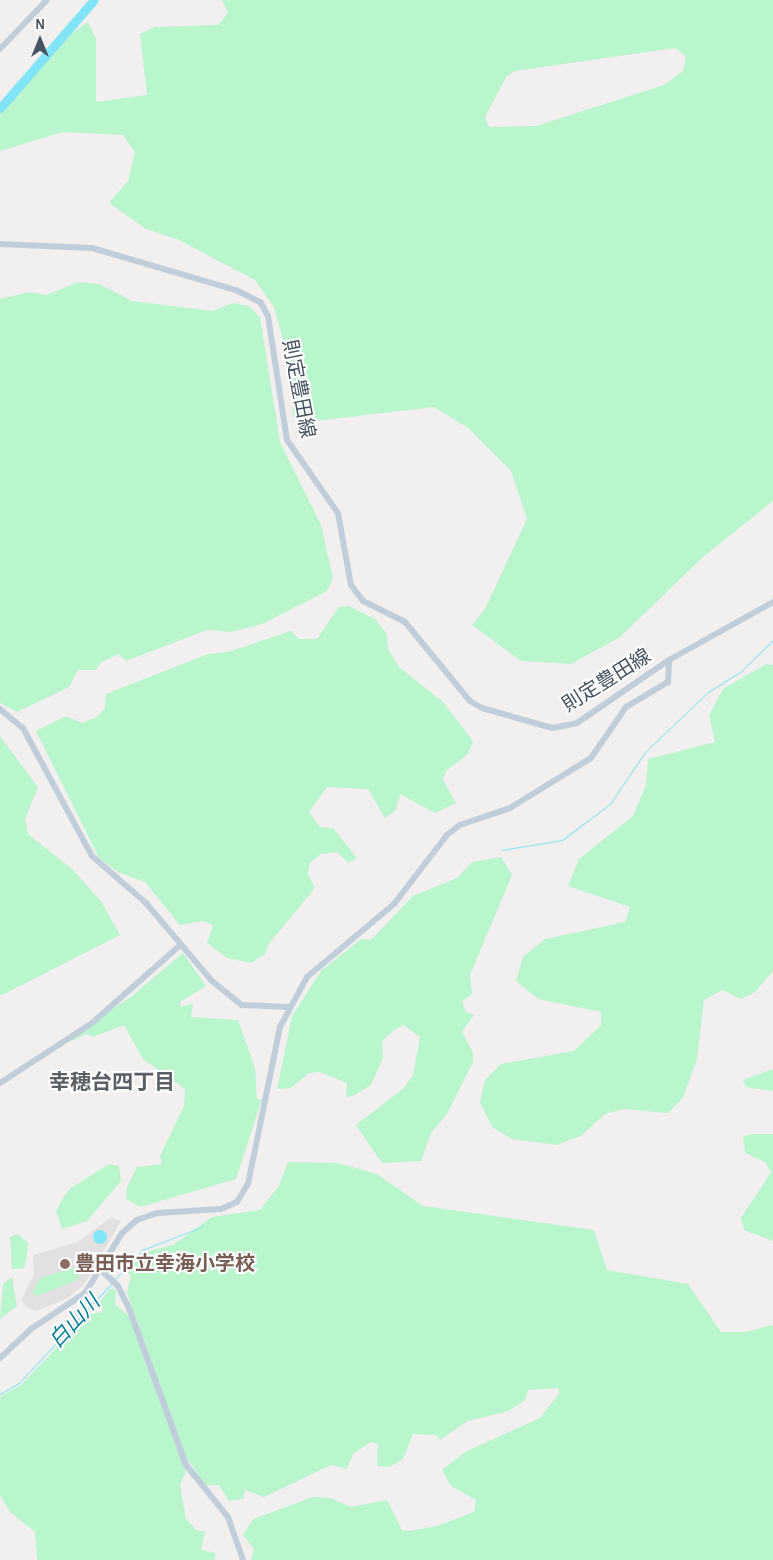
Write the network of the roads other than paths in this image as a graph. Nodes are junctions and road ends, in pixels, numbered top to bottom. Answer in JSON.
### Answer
{"nodes":[{"id":1,"x":47,"y":0,"type":"edge"},
{"id":2,"x":0,"y":49,"type":"edge"},
{"id":3,"x":0,"y":244,"type":"edge"},
{"id":4,"x":773,"y":602,"type":"edge"},
{"id":5,"x":670,"y":660,"type":"junction"},
{"id":6,"x":0,"y":709,"type":"edge"},
{"id":7,"x":179,"y":946,"type":"junction"},
{"id":8,"x":288,"y":1007,"type":"junction"},
{"id":9,"x":0,"y":1082,"type":"edge"},
{"id":10,"x":101,"y":1270,"type":"junction"},
{"id":11,"x":0,"y":1358,"type":"edge"},
{"id":12,"x":243,"y":1560,"type":"edge"}],
"edges":[{"from":1,"to":2,"type":"main road"},
{"from":3,"to":5,"type":"main road","name":"則定豊田線"},
{"from":4,"to":5,"type":"main road","name":"則定豊田線"},
{"from":5,"to":8,"type":"main road"},
{"from":6,"to":7,"type":"main road"},
{"from":7,"to":8,"type":"main road"},
{"from":7,"to":9,"type":"main road"},
{"from":8,"to":10,"type":"main road"},
{"from":10,"to":11,"type":"main road"},
{"from":10,"to":12,"type":"main road"}]}
